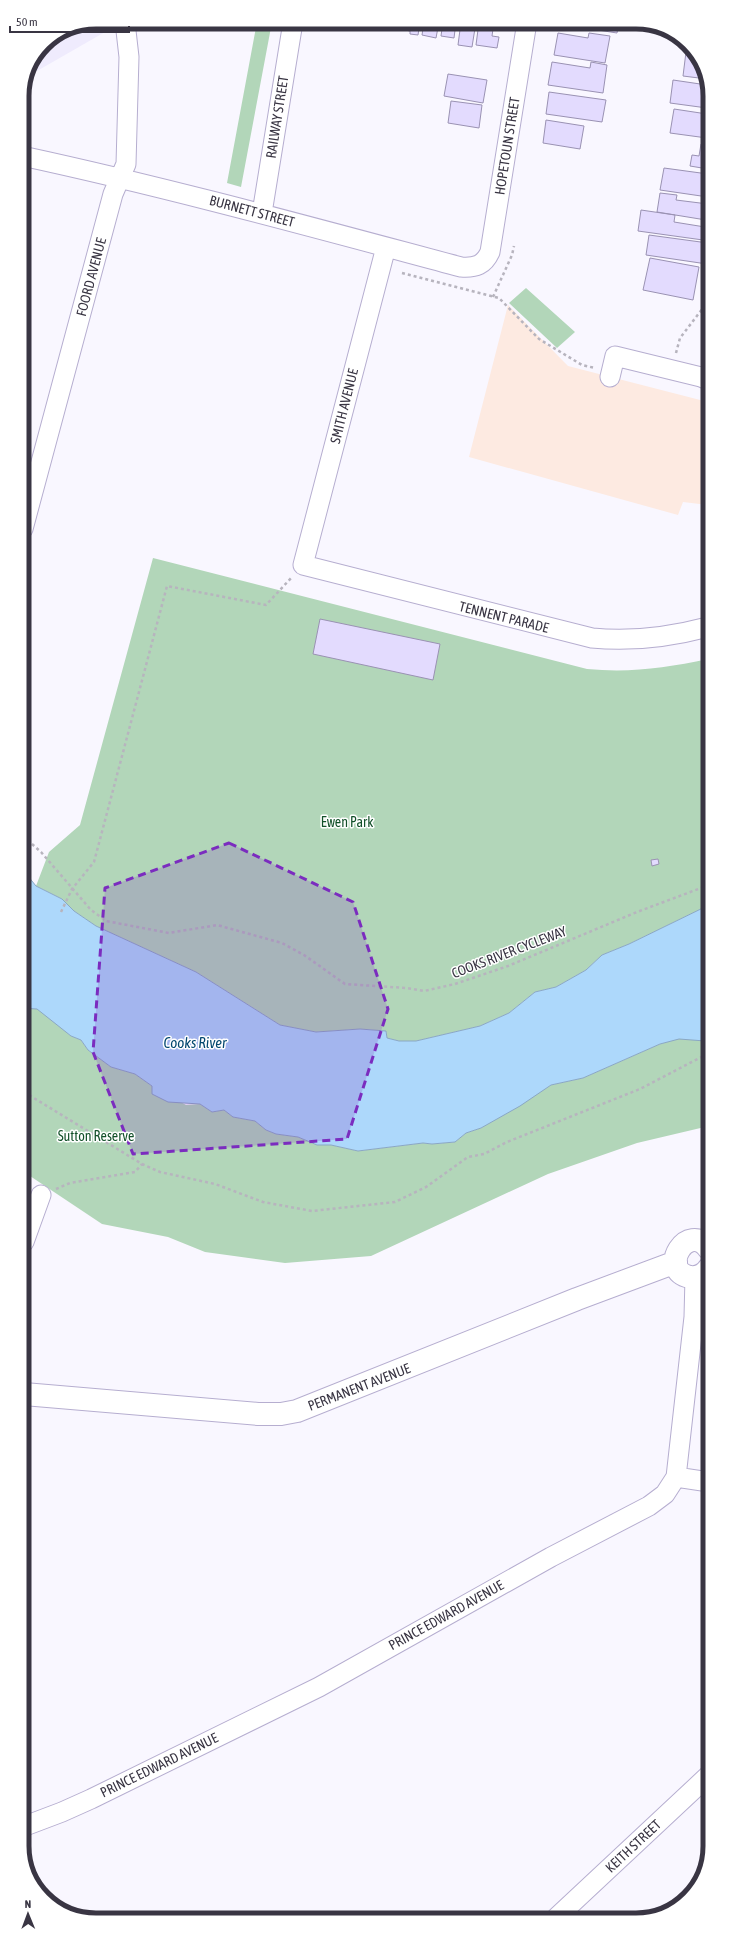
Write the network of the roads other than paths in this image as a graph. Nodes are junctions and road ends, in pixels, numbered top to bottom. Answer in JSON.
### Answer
{"nodes":[{"id":1,"x":126,"y":29,"type":"edge"},
{"id":2,"x":292,"y":29,"type":"edge"},
{"id":3,"x":526,"y":29,"type":"edge"},
{"id":4,"x":29,"y":157,"type":"edge"},
{"id":5,"x":121,"y":177,"type":"junction"},
{"id":6,"x":262,"y":213,"type":"junction"},
{"id":7,"x":386,"y":247,"type":"junction"},
{"id":8,"x":480,"y":266,"type":"joint"},
{"id":9,"x":610,"y":375,"type":"road end"},
{"id":10,"x":703,"y":379,"type":"edge"},
{"id":11,"x":29,"y":500,"type":"edge"},
{"id":12,"x":303,"y":565,"type":"joint"},
{"id":13,"x":703,"y":628,"type":"edge"},
{"id":14,"x":41,"y":1195,"type":"road end"},
{"id":15,"x":29,"y":1228,"type":"edge"},
{"id":16,"x":703,"y":1244,"type":"edge"},
{"id":17,"x":676,"y":1262,"type":"junction"},
{"id":18,"x":702,"y":1273,"type":"edge"},
{"id":19,"x":29,"y":1394,"type":"edge"},
{"id":20,"x":676,"y":1478,"type":"junction"},
{"id":21,"x":703,"y":1481,"type":"edge"},
{"id":22,"x":703,"y":1781,"type":"edge"},
{"id":23,"x":29,"y":1824,"type":"edge"},
{"id":24,"x":561,"y":1913,"type":"edge"}],
"edges":[{"from":1,"to":5,"type":"street","name":"FOORD AVENUE"},
{"from":2,"to":6,"type":"street","name":"RAILWAY STREET"},
{"from":3,"to":8,"type":"street","name":"HOPETOUN STREET"},
{"from":4,"to":5,"type":"street","name":"BURNETT STREET"},
{"from":5,"to":6,"type":"street","name":"BURNETT STREET"},
{"from":5,"to":11,"type":"street","name":"FOORD AVENUE"},
{"from":6,"to":7,"type":"street","name":"BURNETT STREET"},
{"from":7,"to":8,"type":"street","name":"BURNETT STREET"},
{"from":7,"to":12,"type":"street","name":"SMITH AVENUE"},
{"from":9,"to":10,"type":"street"},
{"from":12,"to":13,"type":"street","name":"TENNENT PARADE"},
{"from":14,"to":15,"type":"street"},
{"from":16,"to":17,"type":"main road"},
{"from":17,"to":18,"type":"main road"},
{"from":17,"to":19,"type":"main road","name":"PERMANENT AVENUE"},
{"from":18,"to":20,"type":"street","name":"PRINCE EDWARD AVENUE"},
{"from":20,"to":21,"type":"street"},
{"from":20,"to":23,"type":"street","name":"PRINCE EDWARD AVENUE"},
{"from":22,"to":24,"type":"street","name":"KEITH STREET"}]}
